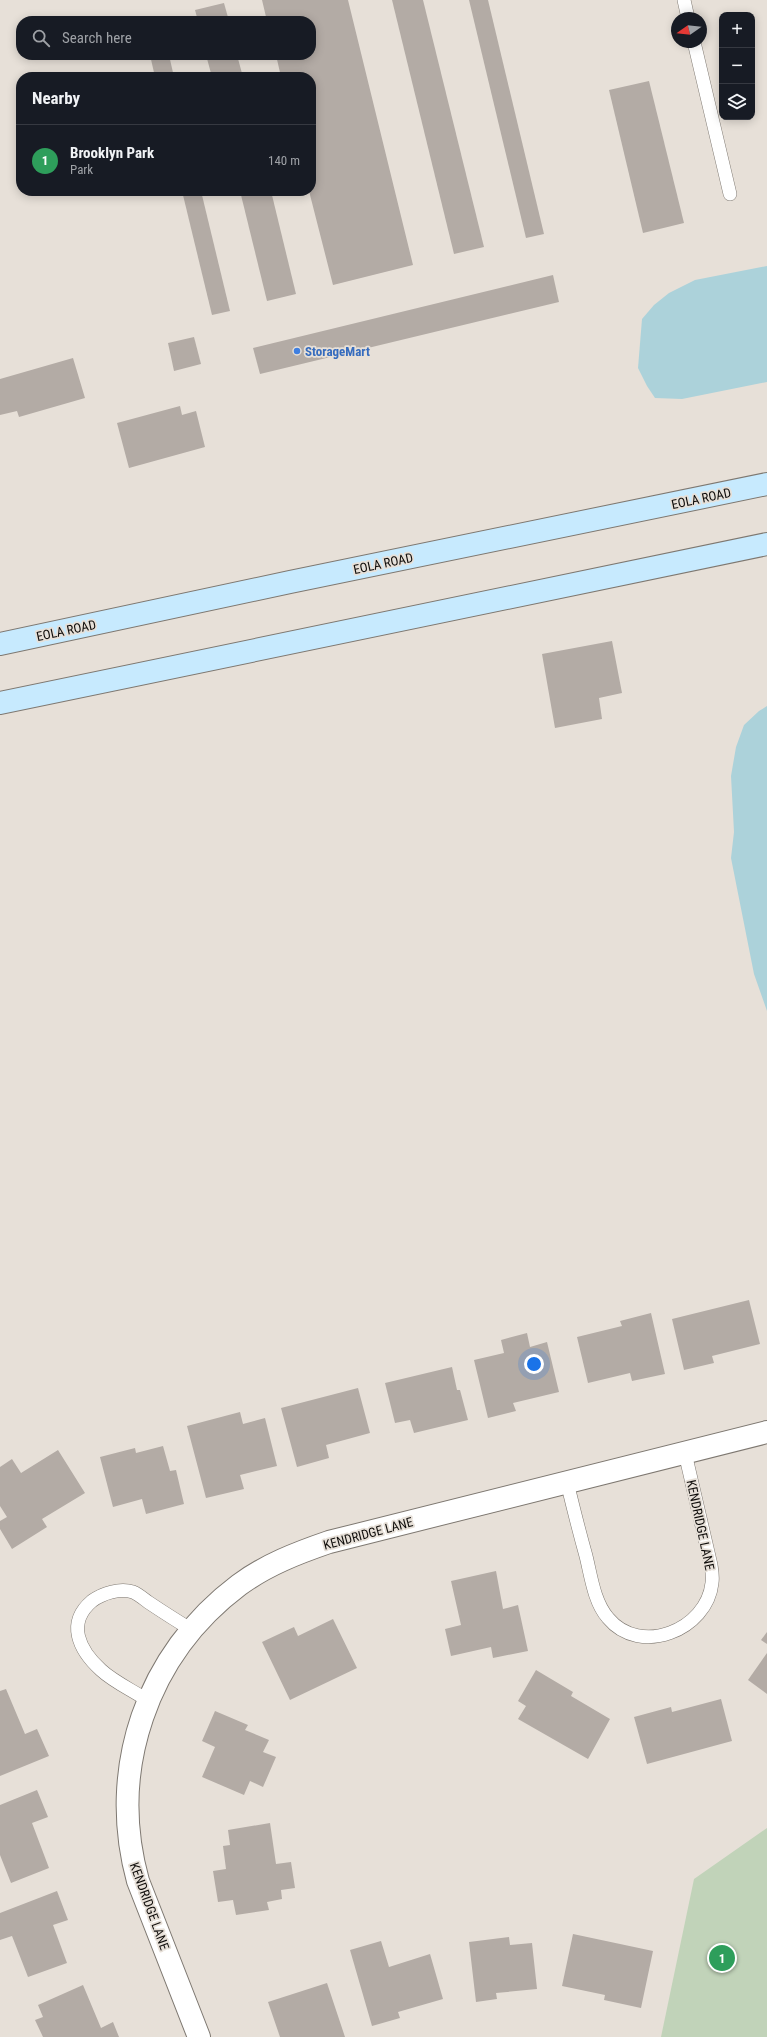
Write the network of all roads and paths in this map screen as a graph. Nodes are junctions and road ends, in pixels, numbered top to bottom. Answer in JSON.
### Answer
{"nodes":[{"id":1,"x":684,"y":0,"type":"edge"},
{"id":2,"x":687,"y":12,"type":"edge"},
{"id":3,"x":695,"y":48,"type":"edge"},
{"id":4,"x":730,"y":194,"type":"dead end"},
{"id":5,"x":767,"y":484,"type":"edge"},
{"id":6,"x":767,"y":544,"type":"edge"},
{"id":7,"x":0,"y":644,"type":"edge"},
{"id":8,"x":0,"y":703,"type":"edge"},
{"id":9,"x":767,"y":1432,"type":"edge"},
{"id":10,"x":685,"y":1453,"type":"junction"},
{"id":11,"x":567,"y":1482,"type":"junction"},
{"id":12,"x":192,"y":1630,"type":"junction"},
{"id":13,"x":147,"y":1700,"type":"junction"},
{"id":14,"x":199,"y":2037,"type":"edge"}],
"edges":[{"from":1,"to":2,"type":"lane"},
{"from":3,"to":4,"type":"lane"},
{"from":5,"to":7,"type":"main road","name":"EOLA ROAD"},
{"from":6,"to":8,"type":"main road"},
{"from":9,"to":10,"type":"street","name":"KENDRIDGE LANE"},
{"from":10,"to":11,"type":"street","name":"KENDRIDGE LANE"},
{"from":10,"to":11,"type":"lane","name":"KENDRIDGE LANE"},
{"from":11,"to":12,"type":"street","name":"KENDRIDGE LANE"},
{"from":12,"to":13,"type":"street","name":"KENDRIDGE LANE"},
{"from":12,"to":13,"type":"lane"},
{"from":13,"to":14,"type":"street","name":"KENDRIDGE LANE"}]}
